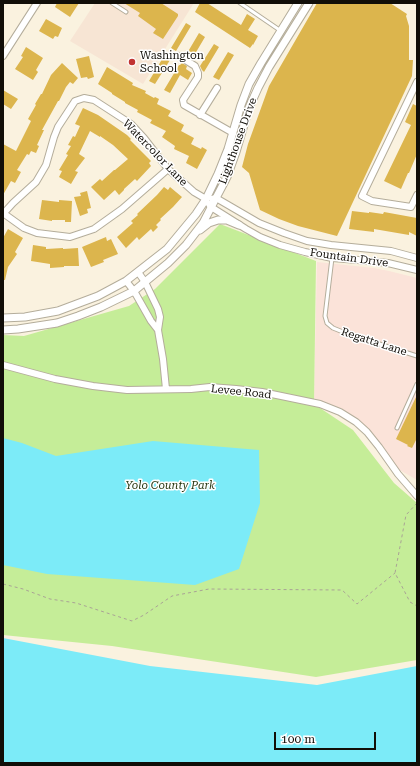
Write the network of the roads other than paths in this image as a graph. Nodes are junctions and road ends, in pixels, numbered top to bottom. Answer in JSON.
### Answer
{"nodes":[{"id":1,"x":37,"y":3,"type":"edge"},
{"id":2,"x":112,"y":3,"type":"edge"},
{"id":3,"x":240,"y":3,"type":"edge"},
{"id":4,"x":298,"y":3,"type":"edge"},
{"id":5,"x":309,"y":3,"type":"edge"},
{"id":6,"x":126,"y":12,"type":"dead end"},
{"id":7,"x":281,"y":31,"type":"junction"},
{"id":8,"x":3,"y":56,"type":"edge"},
{"id":9,"x":179,"y":56,"type":"dead end"},
{"id":10,"x":417,"y":82,"type":"edge"},
{"id":11,"x":217,"y":88,"type":"dead end"},
{"id":12,"x":200,"y":115,"type":"junction"},
{"id":13,"x":233,"y":133,"type":"junction"},
{"id":14,"x":168,"y":169,"type":"junction"},
{"id":15,"x":417,"y":195,"type":"edge"},
{"id":16,"x":216,"y":198,"type":"junction"},
{"id":17,"x":206,"y":199,"type":"junction"},
{"id":18,"x":211,"y":207,"type":"junction"},
{"id":19,"x":3,"y":214,"type":"edge"},
{"id":20,"x":239,"y":225,"type":"junction"},
{"id":21,"x":194,"y":235,"type":"junction"},
{"id":22,"x":332,"y":258,"type":"junction"},
{"id":23,"x":417,"y":258,"type":"edge"},
{"id":24,"x":417,"y":270,"type":"edge"},
{"id":25,"x":138,"y":272,"type":"junction"},
{"id":26,"x":126,"y":281,"type":"junction"},
{"id":27,"x":145,"y":282,"type":"junction"},
{"id":28,"x":134,"y":291,"type":"junction"},
{"id":29,"x":3,"y":318,"type":"edge"},
{"id":30,"x":3,"y":330,"type":"edge"},
{"id":31,"x":158,"y":330,"type":"junction"},
{"id":32,"x":417,"y":356,"type":"edge"},
{"id":33,"x":3,"y":365,"type":"edge"},
{"id":34,"x":417,"y":385,"type":"edge"},
{"id":35,"x":166,"y":390,"type":"junction"},
{"id":36,"x":397,"y":428,"type":"dead end"},
{"id":37,"x":417,"y":496,"type":"edge"}],
"edges":[{"from":1,"to":8,"type":"street"},
{"from":2,"to":6,"type":"lane"},
{"from":3,"to":7,"type":"lane"},
{"from":4,"to":7,"type":"street","name":"Lighthouse Drive"},
{"from":5,"to":16,"type":"street","name":"Lighthouse Drive"},
{"from":7,"to":13,"type":"street","name":"Lighthouse Drive"},
{"from":9,"to":12,"type":"street"},
{"from":10,"to":15,"type":"street"},
{"from":11,"to":12,"type":"street"},
{"from":12,"to":13,"type":"street"},
{"from":13,"to":17,"type":"street","name":"Lighthouse Drive"},
{"from":14,"to":17,"type":"street","name":"Watercolor Lane"},
{"from":14,"to":19,"type":"street"},
{"from":14,"to":19,"type":"street","name":"Watercolor Lane"},
{"from":16,"to":17,"type":"street"},
{"from":16,"to":18,"type":"street","name":"Lighthouse Drive"},
{"from":16,"to":23,"type":"street","name":"Fountain Drive"},
{"from":17,"to":18,"type":"street","name":"Fountain Drive"},
{"from":17,"to":25,"type":"street","name":"Lighthouse Drive"},
{"from":18,"to":20,"type":"street","name":"Fountain Drive"},
{"from":18,"to":21,"type":"street","name":"Lighthouse Drive"},
{"from":20,"to":21,"type":"street"},
{"from":20,"to":22,"type":"street","name":"Fountain Drive"},
{"from":21,"to":27,"type":"street","name":"Lighthouse Drive"},
{"from":22,"to":24,"type":"street","name":"Fountain Drive"},
{"from":22,"to":32,"type":"lane","name":"Regatta Lane"},
{"from":25,"to":26,"type":"street","name":"Lighthouse Drive"},
{"from":25,"to":27,"type":"street"},
{"from":26,"to":28,"type":"street"},
{"from":26,"to":29,"type":"street","name":"Lighthouse Drive"},
{"from":27,"to":28,"type":"street","name":"Lighthouse Drive"},
{"from":27,"to":31,"type":"street"},
{"from":28,"to":30,"type":"street","name":"Lighthouse Drive"},
{"from":28,"to":31,"type":"street"},
{"from":31,"to":35,"type":"street"},
{"from":33,"to":35,"type":"street","name":"Levee Road"},
{"from":34,"to":36,"type":"lane"},
{"from":35,"to":37,"type":"street","name":"Levee Road"}]}
